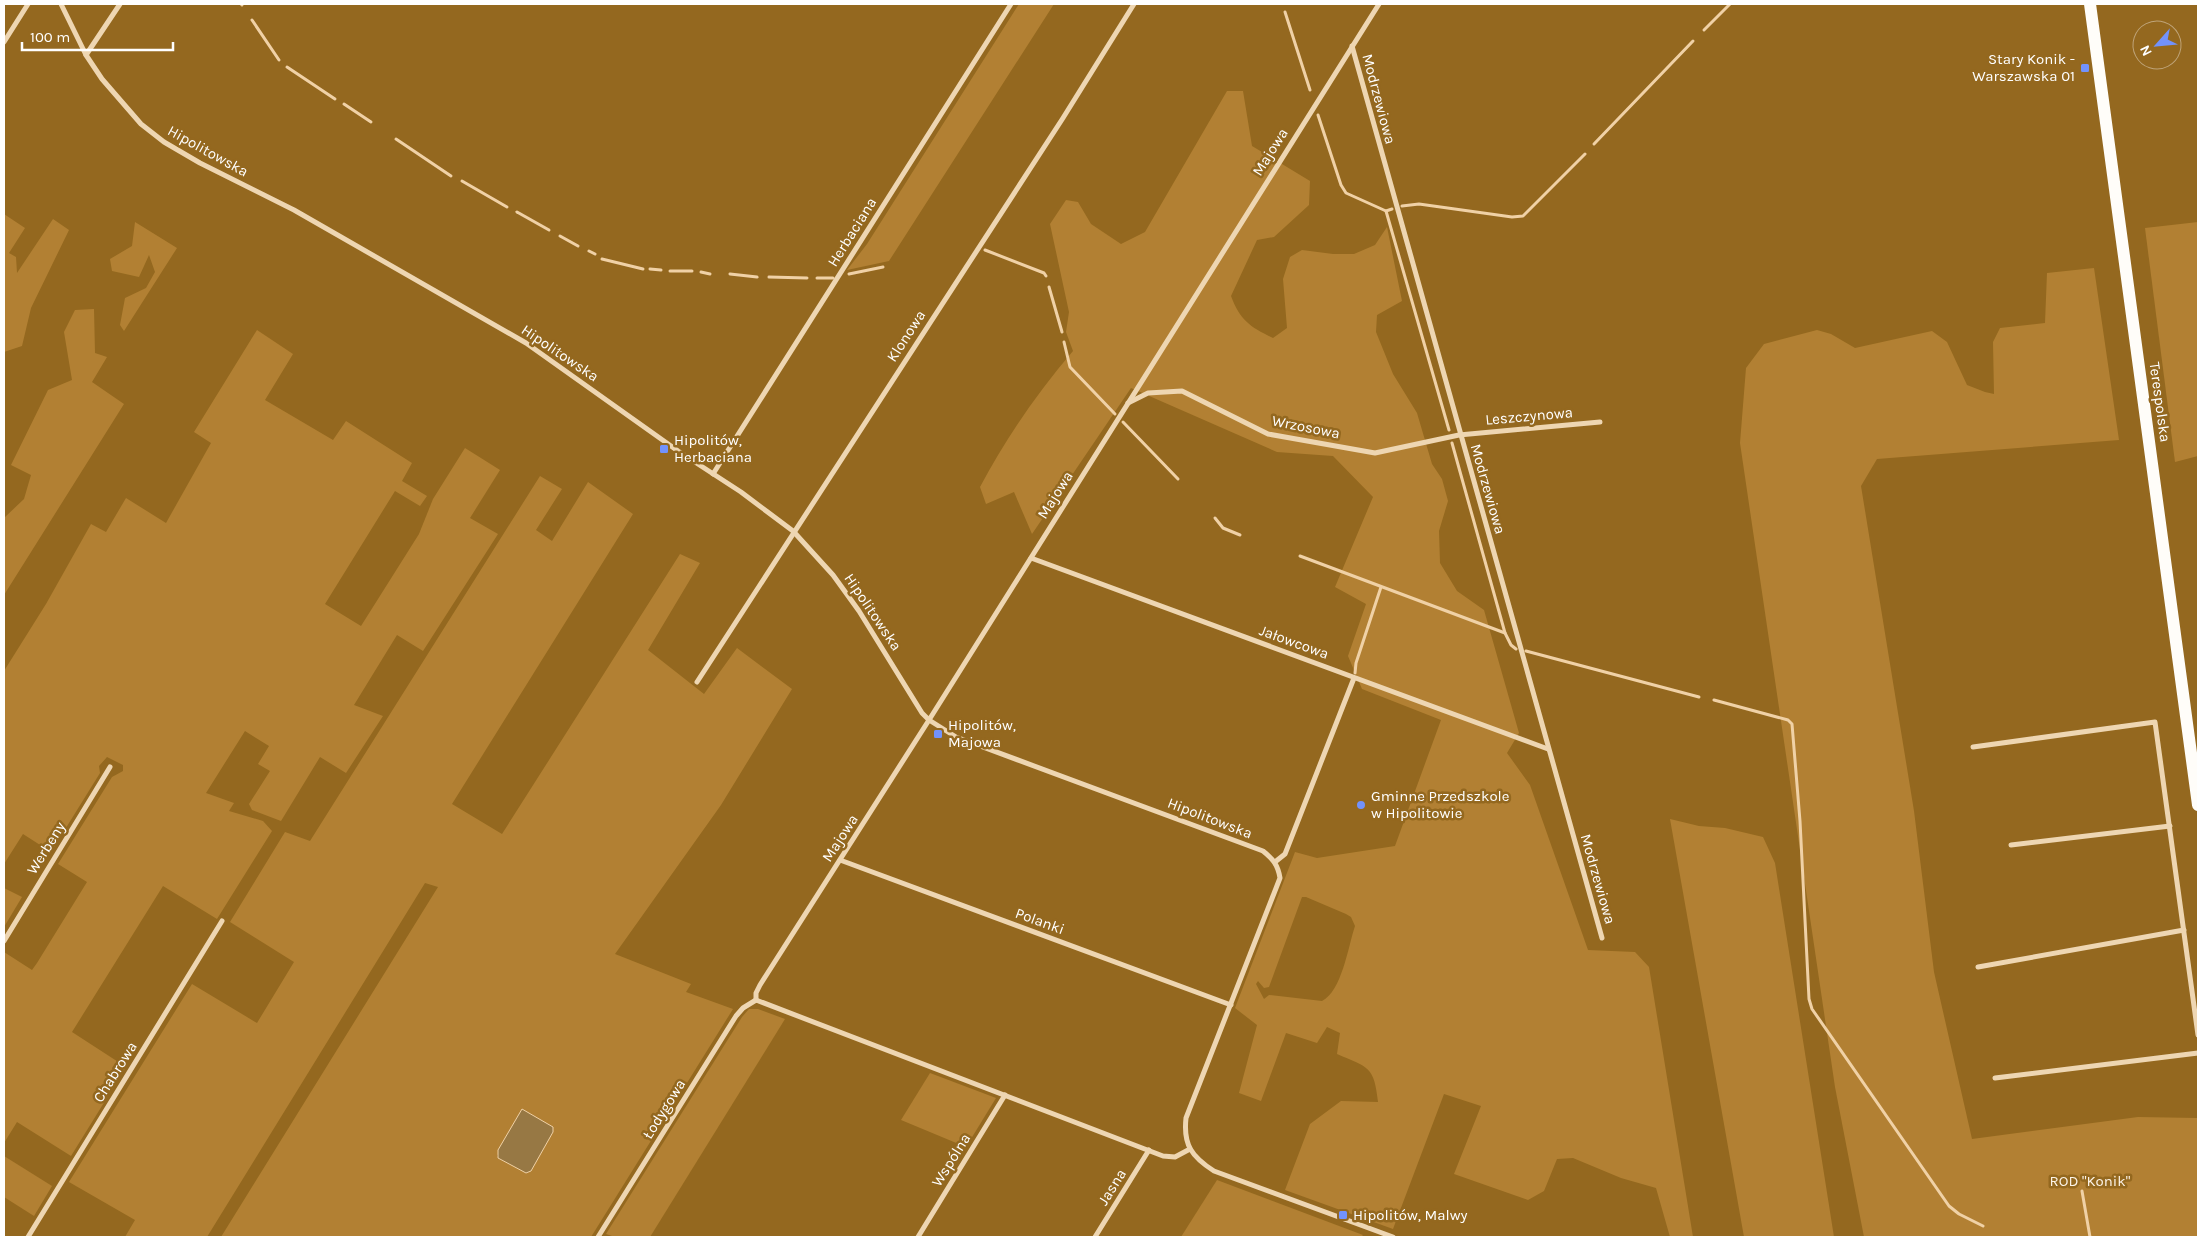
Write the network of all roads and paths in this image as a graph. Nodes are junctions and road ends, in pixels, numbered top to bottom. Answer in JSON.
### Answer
{"nodes":[{"id":1,"x":28,"y":4,"type":"edge"},
{"id":2,"x":61,"y":4,"type":"edge"},
{"id":3,"x":120,"y":4,"type":"edge"},
{"id":4,"x":1011,"y":4,"type":"edge"},
{"id":5,"x":1134,"y":4,"type":"edge"},
{"id":6,"x":1378,"y":4,"type":"edge"},
{"id":7,"x":2090,"y":4,"type":"edge"},
{"id":8,"x":4,"y":42,"type":"edge"},
{"id":9,"x":1352,"y":46,"type":"junction"},
{"id":10,"x":86,"y":55,"type":"junction"},
{"id":11,"x":1127,"y":403,"type":"junction"},
{"id":12,"x":1600,"y":422,"type":"dead end"},
{"id":13,"x":1459,"y":435,"type":"junction"},
{"id":14,"x":713,"y":474,"type":"junction"},
{"id":15,"x":793,"y":531,"type":"junction"},
{"id":16,"x":1031,"y":558,"type":"junction"},
{"id":17,"x":1354,"y":678,"type":"junction"},
{"id":18,"x":697,"y":682,"type":"dead end"},
{"id":19,"x":929,"y":720,"type":"junction"},
{"id":20,"x":1973,"y":747,"type":"dead end"},
{"id":21,"x":1548,"y":749,"type":"junction"},
{"id":22,"x":110,"y":767,"type":"dead end"},
{"id":23,"x":2198,"y":805,"type":"edge"},
{"id":24,"x":2170,"y":826,"type":"junction"},
{"id":25,"x":2011,"y":845,"type":"dead end"},
{"id":26,"x":840,"y":860,"type":"junction"},
{"id":27,"x":1275,"y":862,"type":"junction"},
{"id":28,"x":222,"y":921,"type":"dead end"},
{"id":29,"x":2184,"y":930,"type":"junction"},
{"id":30,"x":1602,"y":938,"type":"dead end"},
{"id":31,"x":4,"y":941,"type":"edge"},
{"id":32,"x":1978,"y":967,"type":"dead end"},
{"id":33,"x":756,"y":1000,"type":"junction"},
{"id":34,"x":1231,"y":1005,"type":"junction"},
{"id":35,"x":2198,"y":1035,"type":"edge"},
{"id":36,"x":2198,"y":1052,"type":"edge"},
{"id":37,"x":1995,"y":1078,"type":"dead end"},
{"id":38,"x":1005,"y":1095,"type":"junction"},
{"id":39,"x":1190,"y":1148,"type":"junction"},
{"id":40,"x":1149,"y":1150,"type":"junction"},
{"id":41,"x":28,"y":1237,"type":"edge"},
{"id":42,"x":598,"y":1237,"type":"edge"},
{"id":43,"x":918,"y":1237,"type":"edge"},
{"id":44,"x":1095,"y":1237,"type":"edge"},
{"id":45,"x":1392,"y":1237,"type":"edge"}],
"edges":[{"from":1,"to":8,"type":"street"},
{"from":2,"to":10,"type":"street","name":"Hipolitowska"},
{"from":3,"to":10,"type":"street"},
{"from":4,"to":14,"type":"street","name":"Herbaciana"},
{"from":5,"to":15,"type":"street","name":"Klonowa"},
{"from":6,"to":9,"type":"street","name":"Majowa"},
{"from":7,"to":23,"type":"main road","name":"Terespolska"},
{"from":9,"to":11,"type":"street","name":"Majowa"},
{"from":9,"to":13,"type":"street","name":"Modrzewiowa"},
{"from":10,"to":14,"type":"street","name":"Hipolitowska"},
{"from":11,"to":13,"type":"street","name":"Wrzosowa"},
{"from":11,"to":16,"type":"street","name":"Majowa"},
{"from":12,"to":13,"type":"street","name":"Leszczynowa"},
{"from":13,"to":21,"type":"street","name":"Modrzewiowa"},
{"from":14,"to":15,"type":"street","name":"Hipolitowska"},
{"from":15,"to":18,"type":"street","name":"Klonowa"},
{"from":15,"to":19,"type":"street","name":"Hipolitowska"},
{"from":16,"to":17,"type":"street","name":"Jałowcowa"},
{"from":16,"to":19,"type":"street","name":"Majowa"},
{"from":17,"to":21,"type":"street","name":"Jałowcowa"},
{"from":17,"to":27,"type":"street"},
{"from":19,"to":26,"type":"street","name":"Majowa"},
{"from":19,"to":27,"type":"street","name":"Hipolitowska"},
{"from":20,"to":24,"type":"street"},
{"from":21,"to":30,"type":"street","name":"Modrzewiowa"},
{"from":22,"to":31,"type":"street","name":"Werbeny"},
{"from":24,"to":25,"type":"street"},
{"from":24,"to":29,"type":"street"},
{"from":26,"to":33,"type":"street","name":"Majowa"},
{"from":26,"to":34,"type":"street","name":"Polanki"},
{"from":27,"to":34,"type":"street"},
{"from":28,"to":41,"type":"street","name":"Chabrowa"},
{"from":29,"to":32,"type":"street"},
{"from":29,"to":35,"type":"street"},
{"from":33,"to":38,"type":"street"},
{"from":33,"to":42,"type":"street","name":"Łodygowa"},
{"from":34,"to":39,"type":"street"},
{"from":36,"to":37,"type":"street"},
{"from":38,"to":40,"type":"street"},
{"from":38,"to":43,"type":"street","name":"Wspólna"},
{"from":39,"to":40,"type":"street"},
{"from":39,"to":45,"type":"street"},
{"from":40,"to":44,"type":"street","name":"Jasna"}]}
